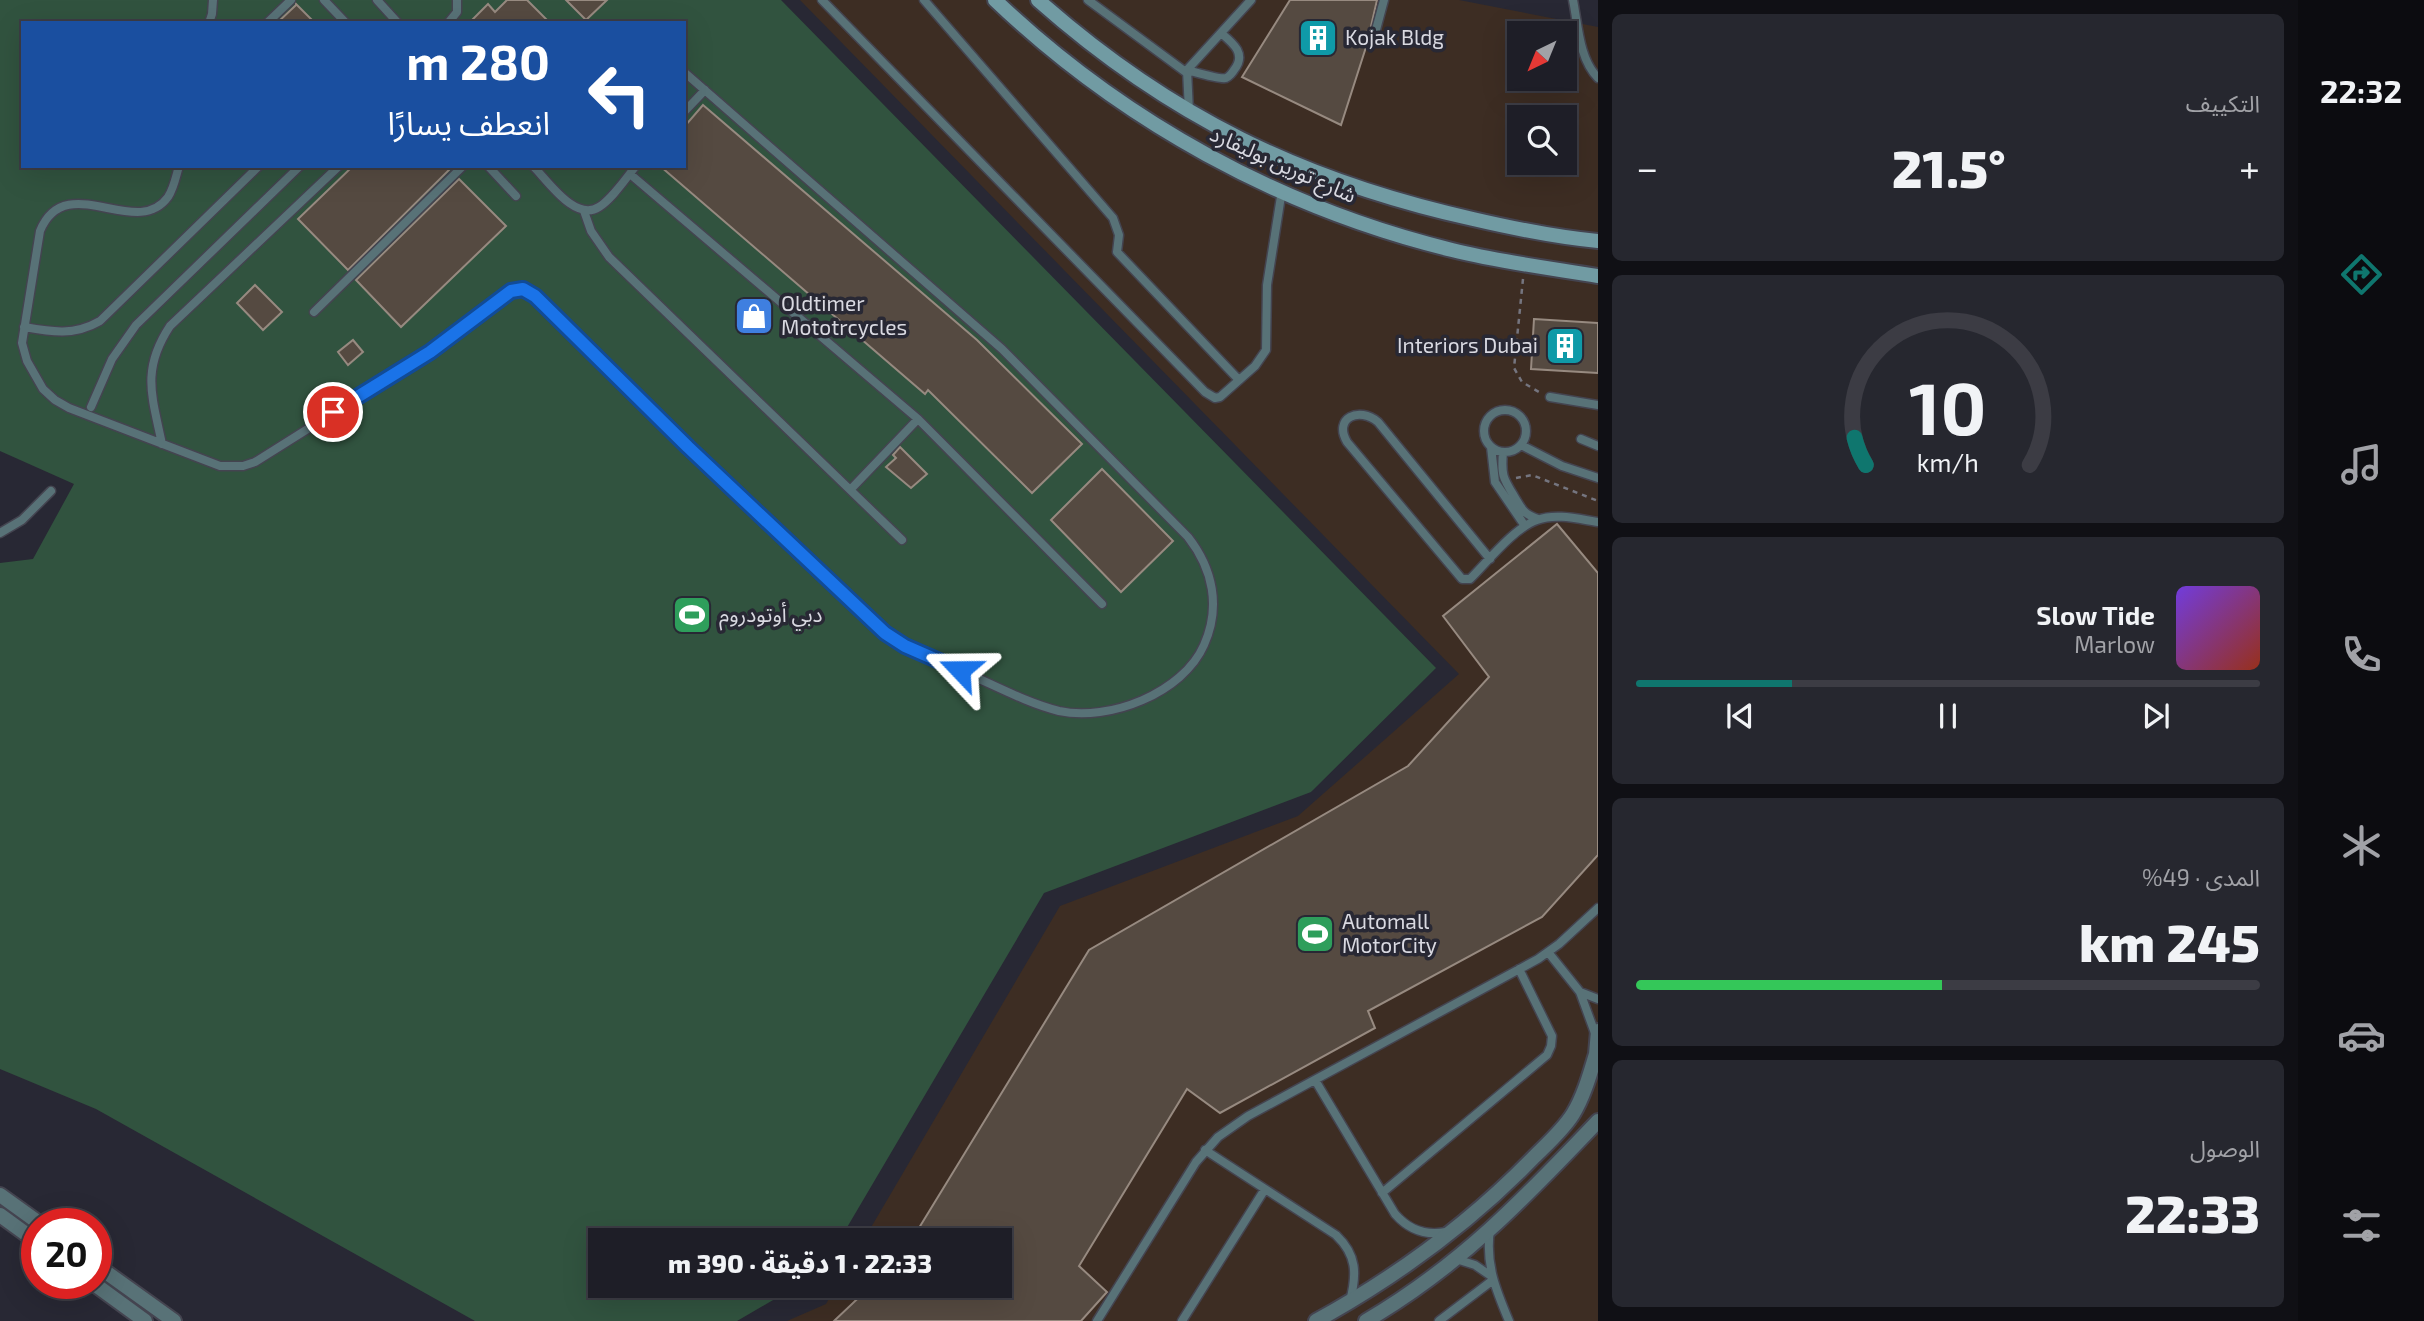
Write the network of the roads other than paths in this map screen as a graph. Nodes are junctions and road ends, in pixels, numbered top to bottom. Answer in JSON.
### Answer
{"nodes":[{"id":1,"x":213,"y":0,"type":"edge"},
{"id":2,"x":291,"y":0,"type":"edge"},
{"id":3,"x":324,"y":0,"type":"edge"},
{"id":4,"x":377,"y":0,"type":"edge"},
{"id":5,"x":457,"y":0,"type":"edge"},
{"id":6,"x":822,"y":0,"type":"edge"},
{"id":7,"x":924,"y":0,"type":"edge"},
{"id":8,"x":995,"y":0,"type":"edge"},
{"id":9,"x":1041,"y":0,"type":"edge"},
{"id":10,"x":1088,"y":0,"type":"edge"},
{"id":11,"x":1251,"y":0,"type":"edge"},
{"id":12,"x":1384,"y":0,"type":"edge"},
{"id":13,"x":1573,"y":0,"type":"edge"},
{"id":14,"x":210,"y":21,"type":"edge"},
{"id":15,"x":269,"y":21,"type":"edge"},
{"id":16,"x":344,"y":21,"type":"edge"},
{"id":17,"x":396,"y":21,"type":"edge"},
{"id":18,"x":450,"y":21,"type":"edge"},
{"id":19,"x":1221,"y":33,"type":"junction"},
{"id":20,"x":1373,"y":41,"type":"dead end"},
{"id":21,"x":1187,"y":71,"type":"junction"},
{"id":22,"x":686,"y":74,"type":"edge"},
{"id":23,"x":1598,"y":78,"type":"edge"},
{"id":24,"x":705,"y":90,"type":"junction"},
{"id":25,"x":686,"y":110,"type":"edge"},
{"id":26,"x":1189,"y":111,"type":"junction"},
{"id":27,"x":178,"y":168,"type":"edge"},
{"id":28,"x":257,"y":168,"type":"edge"},
{"id":29,"x":298,"y":168,"type":"edge"},
{"id":30,"x":337,"y":168,"type":"edge"},
{"id":31,"x":461,"y":168,"type":"edge"},
{"id":32,"x":490,"y":168,"type":"edge"},
{"id":33,"x":535,"y":168,"type":"edge"},
{"id":34,"x":634,"y":168,"type":"edge"},
{"id":35,"x":630,"y":174,"type":"junction"},
{"id":36,"x":1282,"y":190,"type":"junction"},
{"id":37,"x":516,"y":196,"type":"dead end"},
{"id":38,"x":584,"y":211,"type":"junction"},
{"id":39,"x":1598,"y":241,"type":"edge"},
{"id":40,"x":1598,"y":276,"type":"edge"},
{"id":41,"x":314,"y":312,"type":"dead end"},
{"id":42,"x":24,"y":327,"type":"junction"},
{"id":43,"x":1239,"y":380,"type":"junction"},
{"id":44,"x":1550,"y":397,"type":"road end"},
{"id":45,"x":1598,"y":405,"type":"edge"},
{"id":46,"x":91,"y":407,"type":"dead end"},
{"id":47,"x":918,"y":419,"type":"junction"},
{"id":48,"x":1581,"y":439,"type":"dead end"},
{"id":49,"x":162,"y":444,"type":"junction"},
{"id":50,"x":1521,"y":445,"type":"junction"},
{"id":51,"x":1598,"y":446,"type":"edge"},
{"id":52,"x":1491,"y":447,"type":"junction"},
{"id":53,"x":1503,"y":453,"type":"junction"},
{"id":54,"x":1598,"y":478,"type":"edge"},
{"id":55,"x":851,"y":489,"type":"junction"},
{"id":56,"x":51,"y":491,"type":"dead end"},
{"id":57,"x":1538,"y":519,"type":"junction"},
{"id":58,"x":1598,"y":522,"type":"edge"},
{"id":59,"x":1525,"y":526,"type":"junction"},
{"id":60,"x":0,"y":533,"type":"edge"},
{"id":61,"x":902,"y":540,"type":"dead end"},
{"id":62,"x":1490,"y":559,"type":"junction"},
{"id":63,"x":1102,"y":604,"type":"dead end"},
{"id":64,"x":1598,"y":908,"type":"edge"},
{"id":65,"x":1548,"y":952,"type":"junction"},
{"id":66,"x":1519,"y":969,"type":"junction"},
{"id":67,"x":1580,"y":992,"type":"junction"},
{"id":68,"x":1598,"y":999,"type":"edge"},
{"id":69,"x":1597,"y":1033,"type":"edge"},
{"id":70,"x":1597,"y":1057,"type":"edge"},
{"id":71,"x":1315,"y":1080,"type":"junction"},
{"id":72,"x":1598,"y":1121,"type":"edge"},
{"id":73,"x":1205,"y":1150,"type":"junction"},
{"id":74,"x":1265,"y":1189,"type":"junction"},
{"id":75,"x":1382,"y":1193,"type":"junction"},
{"id":76,"x":0,"y":1195,"type":"edge"},
{"id":77,"x":21,"y":1210,"type":"edge"},
{"id":78,"x":0,"y":1215,"type":"edge"},
{"id":79,"x":21,"y":1230,"type":"edge"},
{"id":80,"x":1454,"y":1230,"type":"junction"},
{"id":81,"x":1490,"y":1230,"type":"junction"},
{"id":82,"x":1456,"y":1259,"type":"junction"},
{"id":83,"x":112,"y":1276,"type":"edge"},
{"id":84,"x":1492,"y":1278,"type":"junction"},
{"id":85,"x":112,"y":1297,"type":"edge"},
{"id":86,"x":1350,"y":1301,"type":"junction"},
{"id":87,"x":145,"y":1321,"type":"edge"},
{"id":88,"x":174,"y":1321,"type":"edge"},
{"id":89,"x":1097,"y":1321,"type":"edge"},
{"id":90,"x":1182,"y":1321,"type":"edge"},
{"id":91,"x":1317,"y":1321,"type":"edge"},
{"id":92,"x":1366,"y":1321,"type":"edge"},
{"id":93,"x":1439,"y":1321,"type":"edge"},
{"id":94,"x":1509,"y":1321,"type":"edge"}],
"edges":[{"from":1,"to":14,"type":"lane"},
{"from":2,"to":15,"type":"lane"},
{"from":3,"to":16,"type":"lane"},
{"from":4,"to":17,"type":"lane"},
{"from":5,"to":18,"type":"lane"},
{"from":6,"to":43,"type":"lane"},
{"from":7,"to":43,"type":"lane"},
{"from":8,"to":36,"type":"main road","name":"شارع تورين بوليفارد"},
{"from":9,"to":26,"type":"main road","name":"شارع تورين بوليفارد"},
{"from":10,"to":21,"type":"lane"},
{"from":11,"to":19,"type":"lane"},
{"from":12,"to":20,"type":"lane"},
{"from":13,"to":23,"type":"lane"},
{"from":19,"to":21,"type":"lane"},
{"from":19,"to":21,"type":"lane"},
{"from":21,"to":26,"type":"lane"},
{"from":22,"to":24,"type":"lane"},
{"from":24,"to":25,"type":"lane"},
{"from":24,"to":49,"type":"lane"},
{"from":26,"to":39,"type":"main road","name":"شارع تورين بوليفارد"},
{"from":27,"to":42,"type":"lane"},
{"from":28,"to":42,"type":"lane"},
{"from":29,"to":46,"type":"lane"},
{"from":30,"to":49,"type":"lane"},
{"from":31,"to":41,"type":"lane"},
{"from":32,"to":37,"type":"lane"},
{"from":33,"to":38,"type":"lane"},
{"from":34,"to":35,"type":"lane"},
{"from":35,"to":38,"type":"lane"},
{"from":35,"to":47,"type":"lane"},
{"from":36,"to":40,"type":"main road","name":"شارع تورين بوليفارد"},
{"from":36,"to":43,"type":"lane"},
{"from":38,"to":55,"type":"lane"},
{"from":42,"to":49,"type":"lane"},
{"from":44,"to":45,"type":"lane"},
{"from":47,"to":55,"type":"lane"},
{"from":47,"to":63,"type":"lane"},
{"from":48,"to":51,"type":"lane"},
{"from":50,"to":52,"type":"lane"},
{"from":50,"to":53,"type":"lane"},
{"from":50,"to":54,"type":"lane"},
{"from":52,"to":53,"type":"lane"},
{"from":52,"to":59,"type":"lane"},
{"from":53,"to":57,"type":"lane"},
{"from":55,"to":61,"type":"lane"},
{"from":56,"to":60,"type":"lane"},
{"from":57,"to":58,"type":"lane"},
{"from":57,"to":59,"type":"lane"},
{"from":59,"to":62,"type":"lane"},
{"from":62,"to":62,"type":"lane"},
{"from":64,"to":65,"type":"lane"},
{"from":65,"to":66,"type":"lane"},
{"from":65,"to":67,"type":"lane"},
{"from":66,"to":71,"type":"lane"},
{"from":66,"to":75,"type":"lane"},
{"from":67,"to":68,"type":"lane"},
{"from":67,"to":69,"type":"lane"},
{"from":69,"to":70,"type":"street"},
{"from":70,"to":80,"type":"street"},
{"from":71,"to":73,"type":"lane"},
{"from":71,"to":75,"type":"lane"},
{"from":72,"to":81,"type":"street"},
{"from":73,"to":74,"type":"lane"},
{"from":73,"to":89,"type":"lane"},
{"from":74,"to":86,"type":"lane"},
{"from":74,"to":90,"type":"lane"},
{"from":75,"to":80,"type":"lane"},
{"from":76,"to":77,"type":"street"},
{"from":78,"to":79,"type":"street"},
{"from":80,"to":86,"type":"street"},
{"from":81,"to":82,"type":"street"},
{"from":81,"to":84,"type":"lane"},
{"from":82,"to":84,"type":"lane"},
{"from":82,"to":92,"type":"street"},
{"from":83,"to":88,"type":"street"},
{"from":84,"to":93,"type":"lane"},
{"from":84,"to":94,"type":"lane"},
{"from":85,"to":87,"type":"street"},
{"from":86,"to":91,"type":"street"}]}
